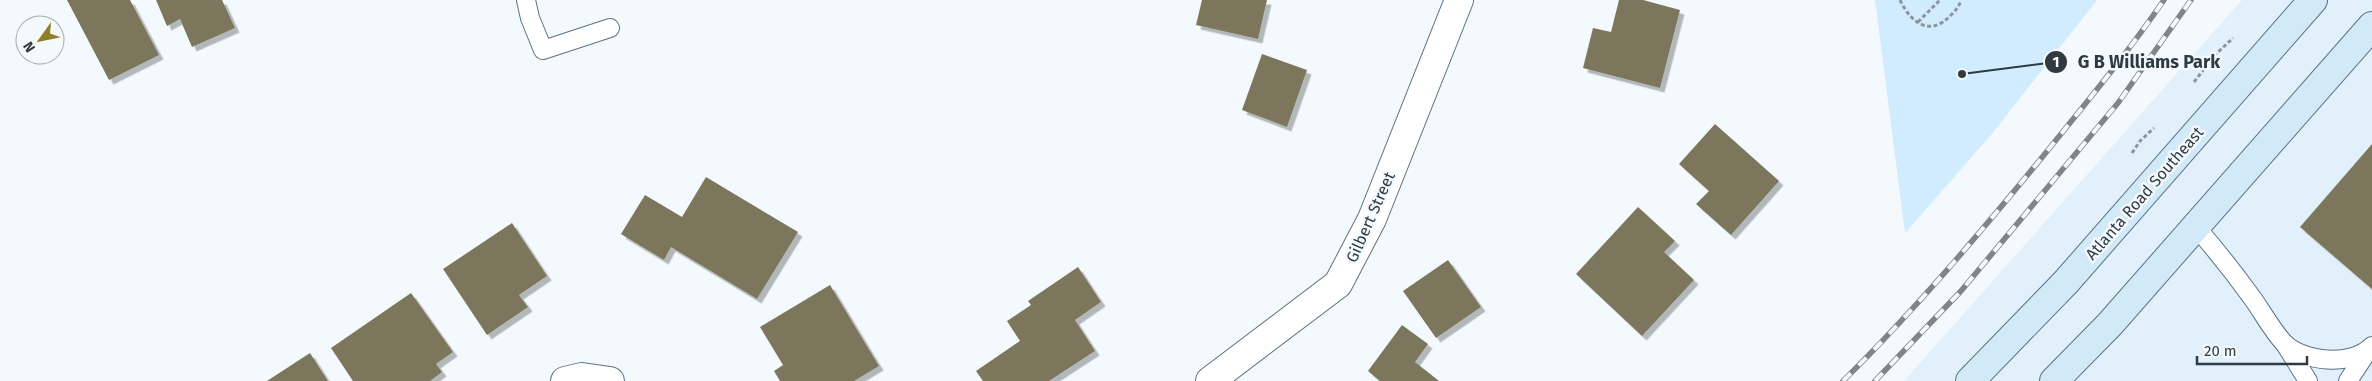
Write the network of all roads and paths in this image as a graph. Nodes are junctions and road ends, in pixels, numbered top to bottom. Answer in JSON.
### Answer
{"nodes":[{"id":1,"x":526,"y":0,"type":"edge"},
{"id":2,"x":1459,"y":0,"type":"edge"},
{"id":3,"x":1900,"y":0,"type":"edge"},
{"id":4,"x":1940,"y":0,"type":"edge"},
{"id":5,"x":1961,"y":0,"type":"edge"},
{"id":6,"x":2313,"y":0,"type":"edge"},
{"id":7,"x":1918,"y":22,"type":"junction"},
{"id":8,"x":2372,"y":26,"type":"edge"},
{"id":9,"x":610,"y":28,"type":"dead end"},
{"id":10,"x":2196,"y":227,"type":"junction"},
{"id":11,"x":2285,"y":344,"type":"junction"},
{"id":12,"x":2370,"y":347,"type":"edge"},
{"id":13,"x":565,"y":381,"type":"edge"},
{"id":14,"x":610,"y":381,"type":"edge"},
{"id":15,"x":1210,"y":381,"type":"edge"},
{"id":16,"x":1970,"y":381,"type":"edge"},
{"id":17,"x":2054,"y":381,"type":"edge"},
{"id":18,"x":2308,"y":381,"type":"edge"},
{"id":19,"x":2348,"y":381,"type":"edge"}],
"edges":[{"from":1,"to":9,"type":"lane"},
{"from":2,"to":15,"type":"street","name":"Gilbert Street"},
{"from":3,"to":7,"type":"path"},
{"from":4,"to":7,"type":"path"},
{"from":5,"to":7,"type":"path"},
{"from":6,"to":16,"type":"main road","name":"Atlanta Road Southeast"},
{"from":8,"to":10,"type":"main road"},
{"from":10,"to":11,"type":"lane"},
{"from":10,"to":17,"type":"main road"},
{"from":11,"to":12,"type":"lane"},
{"from":11,"to":18,"type":"lane"},
{"from":12,"to":19,"type":"lane"},
{"from":13,"to":14,"type":"street"}]}
